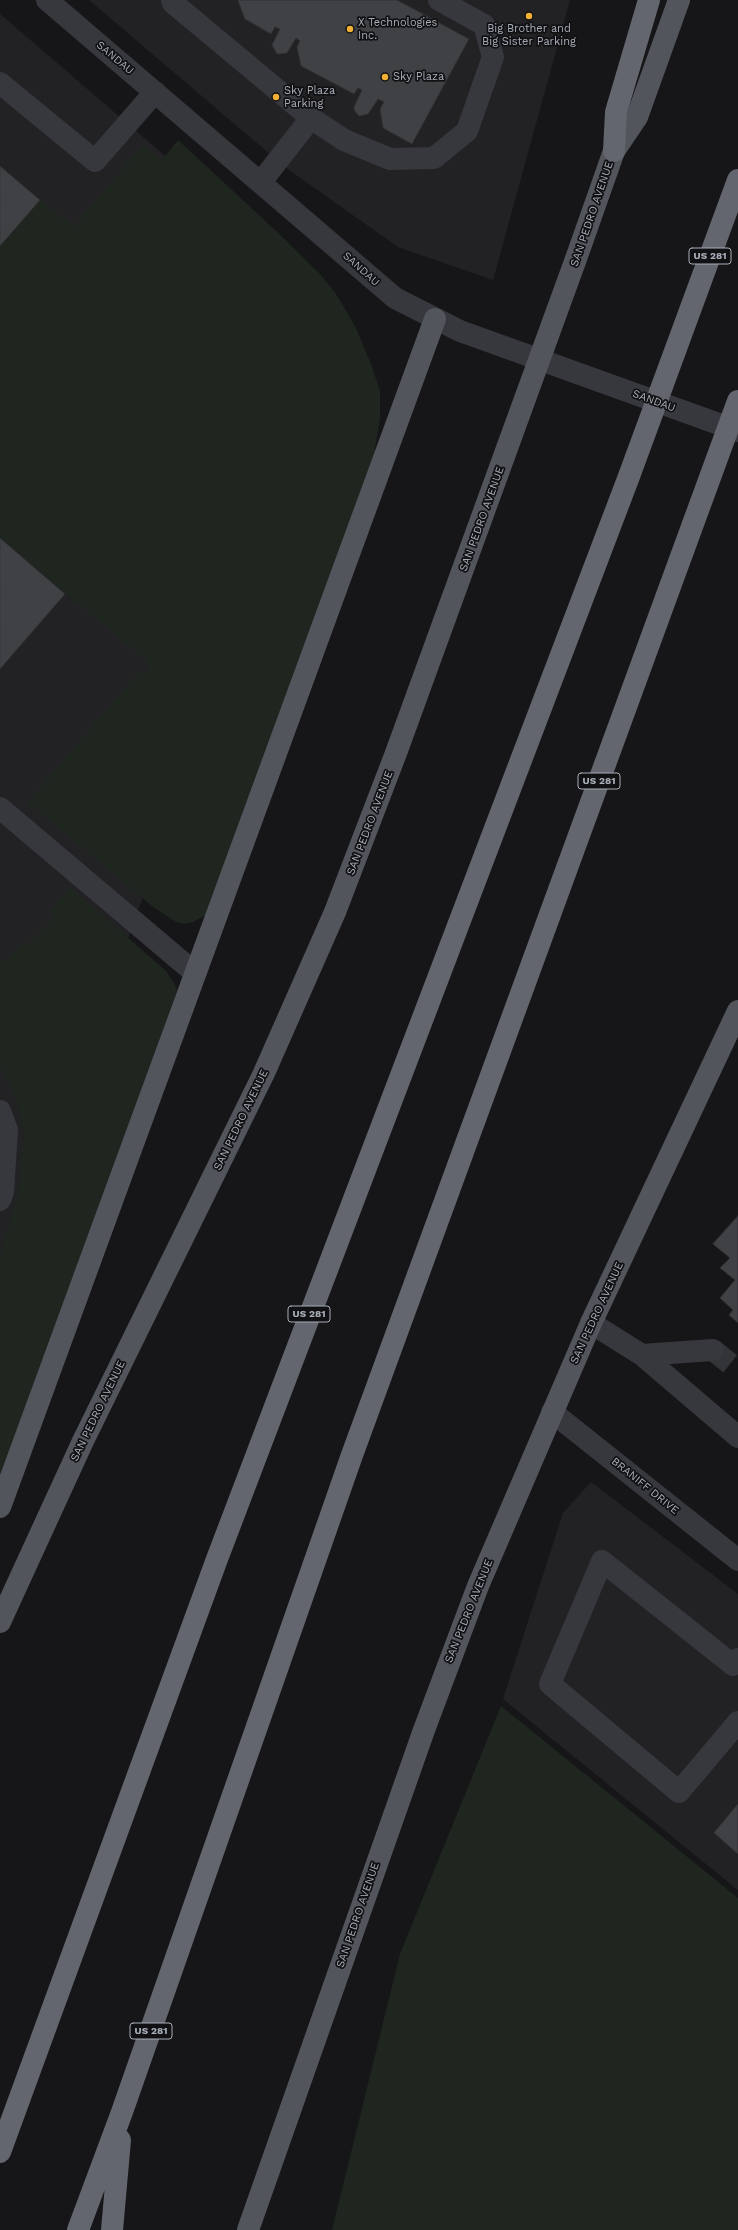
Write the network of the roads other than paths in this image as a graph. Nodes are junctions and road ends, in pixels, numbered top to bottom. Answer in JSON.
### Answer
{"nodes":[{"id":1,"x":47,"y":0,"type":"edge"},
{"id":2,"x":172,"y":0,"type":"edge"},
{"id":3,"x":439,"y":0,"type":"edge"},
{"id":4,"x":649,"y":0,"type":"edge"},
{"id":5,"x":679,"y":0,"type":"edge"},
{"id":6,"x":0,"y":83,"type":"edge"},
{"id":7,"x":155,"y":92,"type":"junction"},
{"id":8,"x":311,"y":118,"type":"junction"},
{"id":9,"x":614,"y":151,"type":"junction"},
{"id":10,"x":738,"y":180,"type":"edge"},
{"id":11,"x":261,"y":182,"type":"junction"},
{"id":12,"x":435,"y":320,"type":"junction"},
{"id":13,"x":738,"y":401,"type":"edge"},
{"id":14,"x":738,"y":431,"type":"edge"},
{"id":15,"x":0,"y":808,"type":"edge"},
{"id":16,"x":195,"y":972,"type":"junction"},
{"id":17,"x":738,"y":1011,"type":"edge"},
{"id":18,"x":0,"y":1111,"type":"edge"},
{"id":19,"x":0,"y":1200,"type":"edge"},
{"id":20,"x":591,"y":1323,"type":"junction"},
{"id":21,"x":713,"y":1350,"type":"tunnel mouth"},
{"id":22,"x":642,"y":1355,"type":"junction"},
{"id":23,"x":552,"y":1412,"type":"junction"},
{"id":24,"x":738,"y":1437,"type":"edge"},
{"id":25,"x":0,"y":1507,"type":"edge"},
{"id":26,"x":738,"y":1560,"type":"edge"},
{"id":27,"x":0,"y":1622,"type":"edge"},
{"id":28,"x":736,"y":1665,"type":"edge"},
{"id":29,"x":738,"y":1722,"type":"edge"},
{"id":30,"x":122,"y":2112,"type":"junction"},
{"id":31,"x":0,"y":2152,"type":"edge"},
{"id":32,"x":78,"y":2230,"type":"edge"},
{"id":33,"x":112,"y":2230,"type":"edge"},
{"id":34,"x":248,"y":2230,"type":"edge"}],
"edges":[{"from":1,"to":7,"type":"street","name":"SANDAU"},
{"from":2,"to":8,"type":"street"},
{"from":3,"to":8,"type":"street"},
{"from":4,"to":9,"type":"highway"},
{"from":5,"to":9,"type":"main road","name":"SAN PEDRO AVENUE"},
{"from":6,"to":7,"type":"street"},
{"from":7,"to":11,"type":"street","name":"SANDAU"},
{"from":8,"to":11,"type":"street"},
{"from":9,"to":27,"type":"main road","name":"SAN PEDRO AVENUE"},
{"from":10,"to":31,"type":"highway","number":"US 281"},
{"from":11,"to":12,"type":"street","name":"SANDAU"},
{"from":12,"to":14,"type":"street","name":"SANDAU"},
{"from":12,"to":16,"type":"main road"},
{"from":13,"to":30,"type":"highway","number":"US 281"},
{"from":15,"to":16,"type":"street"},
{"from":16,"to":25,"type":"main road"},
{"from":17,"to":20,"type":"main road","name":"SAN PEDRO AVENUE"},
{"from":18,"to":19,"type":"street"},
{"from":20,"to":22,"type":"street"},
{"from":20,"to":23,"type":"main road","name":"SAN PEDRO AVENUE"},
{"from":21,"to":22,"type":"street"},
{"from":22,"to":24,"type":"street"},
{"from":23,"to":26,"type":"street","name":"BRANIFF DRIVE"},
{"from":23,"to":34,"type":"main road","name":"SAN PEDRO AVENUE"},
{"from":28,"to":29,"type":"street"},
{"from":30,"to":32,"type":"highway","number":"US 281"},
{"from":30,"to":33,"type":"highway"}]}
